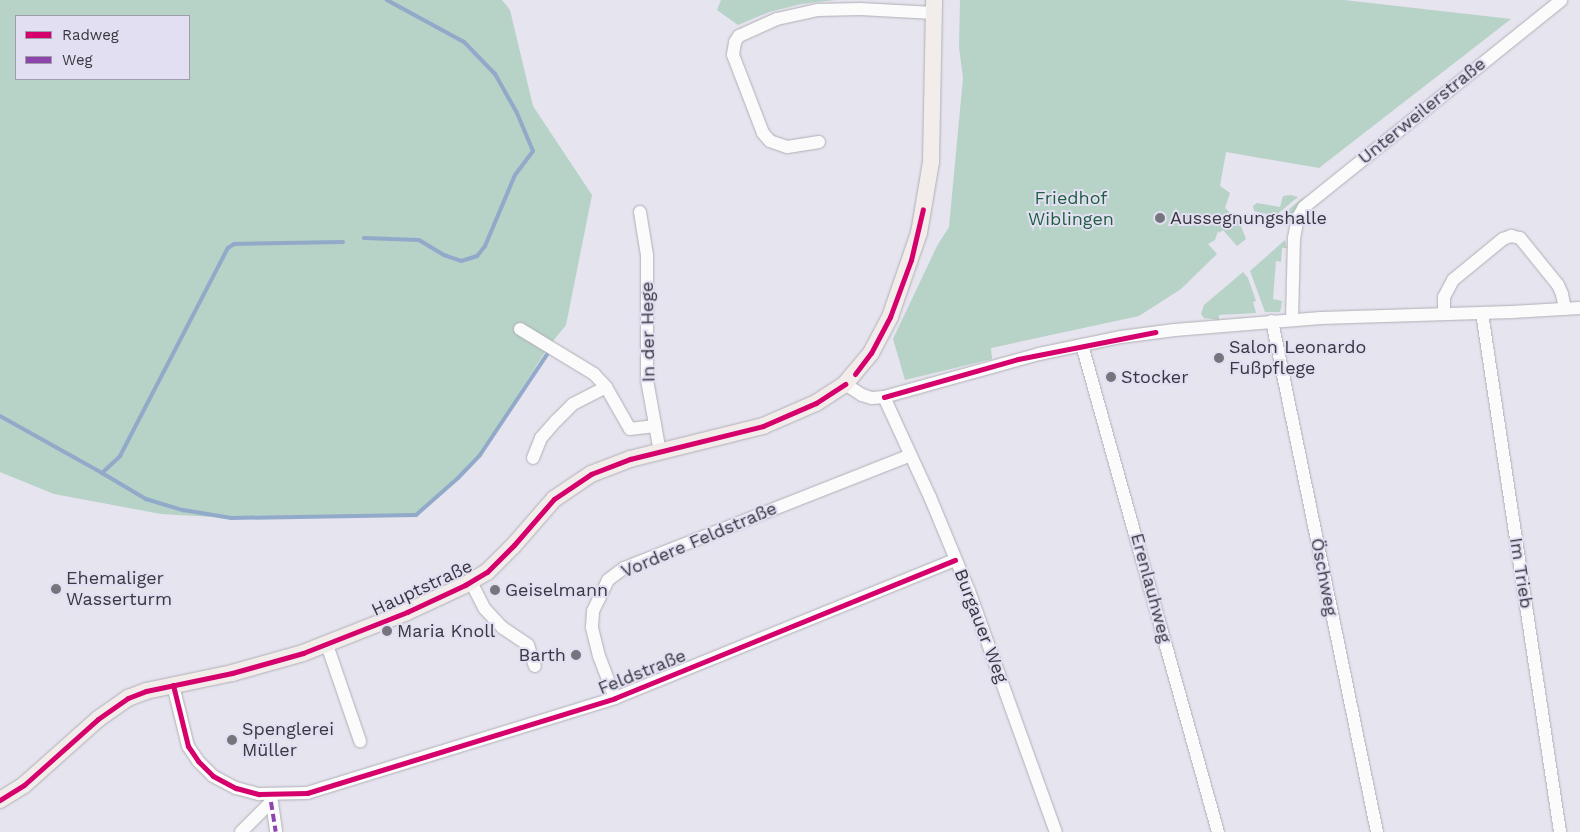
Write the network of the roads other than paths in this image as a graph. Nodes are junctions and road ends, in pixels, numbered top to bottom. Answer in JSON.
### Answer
{"nodes":[{"id":1,"x":1561,"y":0,"type":"edge"},
{"id":2,"x":934,"y":6,"type":"edge"},
{"id":3,"x":819,"y":142,"type":"dead end"},
{"id":4,"x":640,"y":212,"type":"dead end"},
{"id":5,"x":1580,"y":308,"type":"edge"},
{"id":6,"x":1565,"y":309,"type":"junction"},
{"id":7,"x":1482,"y":313,"type":"junction"},
{"id":8,"x":1444,"y":314,"type":"junction"},
{"id":9,"x":1292,"y":320,"type":"junction"},
{"id":10,"x":1272,"y":321,"type":"junction"},
{"id":11,"x":520,"y":329,"type":"dead end"},
{"id":12,"x":1082,"y":345,"type":"junction"},
{"id":13,"x":850,"y":379,"type":"junction"},
{"id":14,"x":606,"y":387,"type":"junction"},
{"id":15,"x":884,"y":397,"type":"junction"},
{"id":16,"x":655,"y":426,"type":"junction"},
{"id":17,"x":660,"y":452,"type":"junction"},
{"id":18,"x":909,"y":456,"type":"junction"},
{"id":19,"x":533,"y":458,"type":"dead end"},
{"id":20,"x":955,"y":560,"type":"junction"},
{"id":21,"x":470,"y":582,"type":"junction"},
{"id":22,"x":327,"y":645,"type":"junction"},
{"id":23,"x":535,"y":666,"type":"dead end"},
{"id":24,"x":173,"y":685,"type":"junction"},
{"id":25,"x":615,"y":698,"type":"junction"},
{"id":26,"x":360,"y":741,"type":"dead end"},
{"id":27,"x":271,"y":798,"type":"junction"},
{"id":28,"x":0,"y":800,"type":"edge"},
{"id":29,"x":241,"y":832,"type":"edge"},
{"id":30,"x":276,"y":832,"type":"edge"},
{"id":31,"x":1056,"y":832,"type":"edge"},
{"id":32,"x":1218,"y":832,"type":"edge"},
{"id":33,"x":1377,"y":832,"type":"edge"},
{"id":34,"x":1560,"y":832,"type":"edge"}],
"edges":[{"from":1,"to":9,"type":"street","name":"Unterweilerstraße"},
{"from":2,"to":3,"type":"street"},
{"from":2,"to":13,"type":"main road"},
{"from":4,"to":16,"type":"street","name":"In der Hege"},
{"from":5,"to":6,"type":"street"},
{"from":6,"to":7,"type":"street"},
{"from":6,"to":8,"type":"street"},
{"from":7,"to":8,"type":"street"},
{"from":7,"to":34,"type":"street","name":"Im Trieb"},
{"from":8,"to":9,"type":"street"},
{"from":9,"to":10,"type":"street"},
{"from":10,"to":12,"type":"street"},
{"from":10,"to":33,"type":"street","name":"Öschweg"},
{"from":11,"to":14,"type":"street"},
{"from":12,"to":15,"type":"street"},
{"from":12,"to":32,"type":"street","name":"Erenlauhweg"},
{"from":13,"to":15,"type":"street"},
{"from":13,"to":17,"type":"main road","name":"Hauptstraße"},
{"from":14,"to":16,"type":"street"},
{"from":14,"to":19,"type":"street"},
{"from":15,"to":18,"type":"street","name":"Burgauer Weg"},
{"from":16,"to":17,"type":"street","name":"In der Hege"},
{"from":17,"to":21,"type":"main road","name":"Hauptstraße"},
{"from":18,"to":20,"type":"street","name":"Burgauer Weg"},
{"from":18,"to":25,"type":"street","name":"Vordere Feldstraße"},
{"from":20,"to":25,"type":"street","name":"Feldstraße"},
{"from":20,"to":31,"type":"street","name":"Burgauer Weg"},
{"from":21,"to":22,"type":"main road","name":"Hauptstraße"},
{"from":21,"to":23,"type":"street","name":"Hauptstraße"},
{"from":22,"to":24,"type":"main road","name":"Hauptstraße"},
{"from":22,"to":26,"type":"street"},
{"from":24,"to":27,"type":"street","name":"Feldstraße"},
{"from":24,"to":28,"type":"main road","name":"Hauptstraße"},
{"from":25,"to":27,"type":"street","name":"Feldstraße"},
{"from":27,"to":29,"type":"street"},
{"from":27,"to":30,"type":"street"}]}
